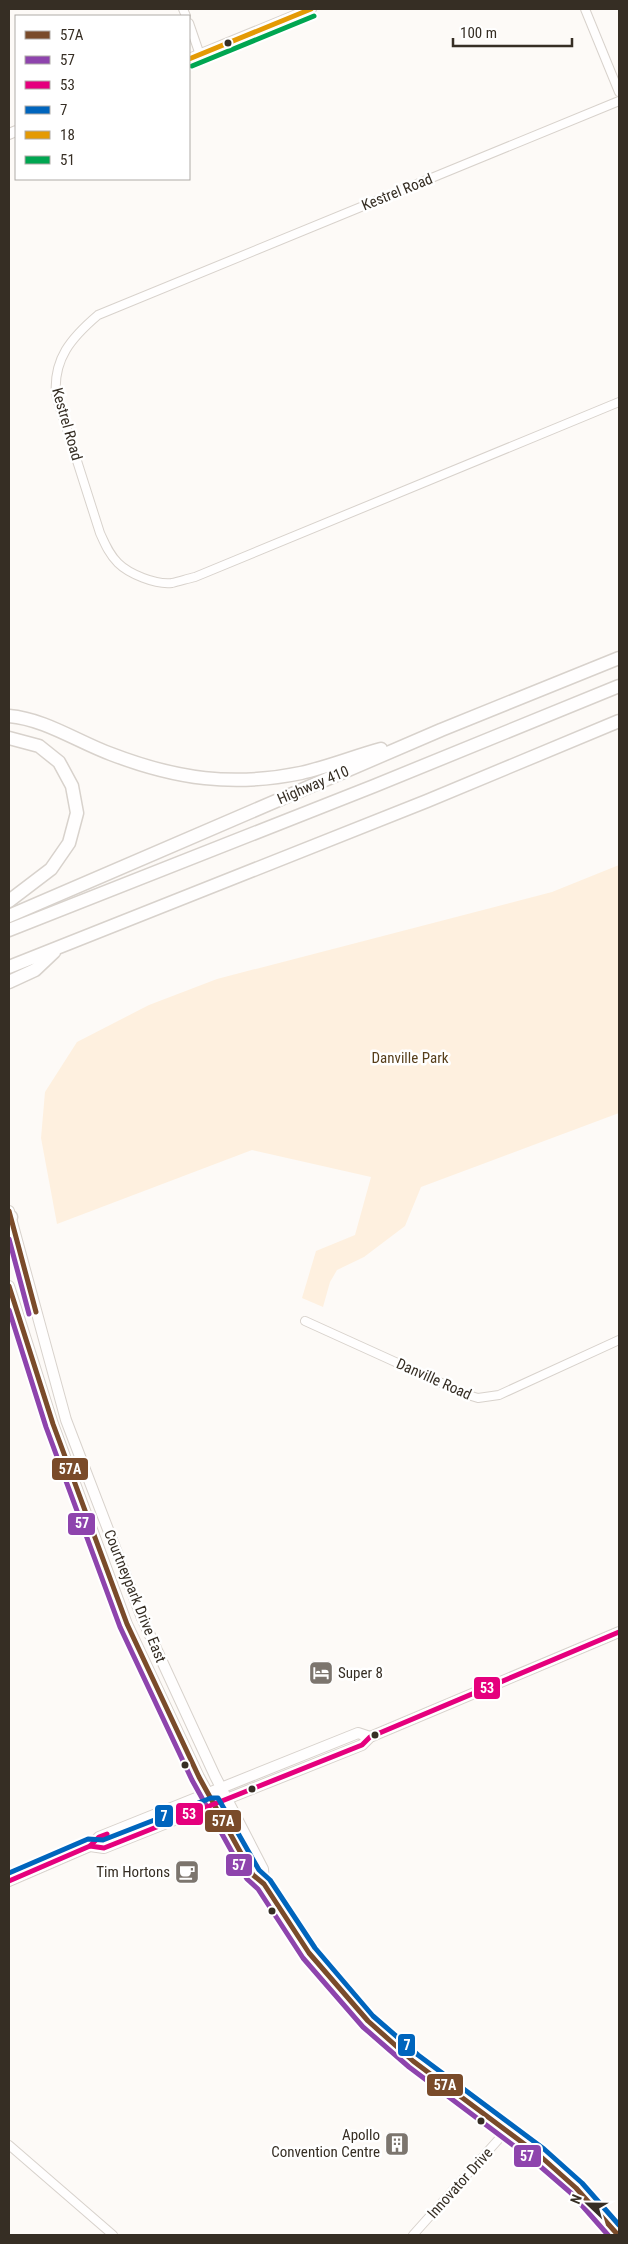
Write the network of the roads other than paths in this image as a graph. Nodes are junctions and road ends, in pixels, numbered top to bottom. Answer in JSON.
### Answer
{"nodes":[{"id":1,"x":311,"y":9,"type":"edge"},
{"id":2,"x":585,"y":9,"type":"edge"},
{"id":3,"x":190,"y":26,"type":"edge"},
{"id":4,"x":200,"y":55,"type":"junction"},
{"id":5,"x":190,"y":60,"type":"edge"},
{"id":6,"x":619,"y":92,"type":"edge"},
{"id":7,"x":619,"y":102,"type":"edge"},
{"id":8,"x":619,"y":402,"type":"edge"},
{"id":9,"x":619,"y":658,"type":"edge"},
{"id":10,"x":619,"y":686,"type":"edge"},
{"id":11,"x":9,"y":716,"type":"edge"},
{"id":12,"x":619,"y":721,"type":"edge"},
{"id":13,"x":441,"y":730,"type":"junction"},
{"id":14,"x":9,"y":738,"type":"edge"},
{"id":15,"x":9,"y":901,"type":"edge"},
{"id":16,"x":9,"y":916,"type":"edge"},
{"id":17,"x":9,"y":930,"type":"edge"},
{"id":18,"x":60,"y":947,"type":"junction"},
{"id":19,"x":9,"y":967,"type":"edge"},
{"id":20,"x":9,"y":982,"type":"edge"},
{"id":21,"x":9,"y":1215,"type":"edge"},
{"id":22,"x":9,"y":1286,"type":"edge"},
{"id":23,"x":305,"y":1321,"type":"dead end"},
{"id":24,"x":619,"y":1340,"type":"edge"},
{"id":25,"x":619,"y":1632,"type":"edge"},
{"id":26,"x":370,"y":1736,"type":"junction"},
{"id":27,"x":221,"y":1788,"type":"junction"},
{"id":28,"x":208,"y":1793,"type":"junction"},
{"id":29,"x":227,"y":1800,"type":"junction"},
{"id":30,"x":214,"y":1805,"type":"junction"},
{"id":31,"x":90,"y":1846,"type":"junction"},
{"id":32,"x":9,"y":1881,"type":"edge"},
{"id":33,"x":264,"y":1884,"type":"junction"},
{"id":34,"x":506,"y":2131,"type":"junction"},
{"id":35,"x":9,"y":2145,"type":"edge"},
{"id":36,"x":113,"y":2235,"type":"edge"},
{"id":37,"x":413,"y":2235,"type":"edge"},
{"id":38,"x":618,"y":2235,"type":"edge"}],
"edges":[{"from":1,"to":4,"type":"main road"},
{"from":2,"to":6,"type":"street"},
{"from":3,"to":4,"type":"street"},
{"from":4,"to":5,"type":"main road"},
{"from":7,"to":8,"type":"street","name":"Kestrel Road"},
{"from":9,"to":13,"type":"highway","name":"Highway 410"},
{"from":10,"to":17,"type":"highway"},
{"from":11,"to":13,"type":"highway"},
{"from":12,"to":18,"type":"highway"},
{"from":13,"to":16,"type":"highway","name":"Highway 410"},
{"from":14,"to":15,"type":"highway"},
{"from":18,"to":19,"type":"highway"},
{"from":18,"to":20,"type":"highway"},
{"from":21,"to":27,"type":"main road","name":"Courtneypark Drive East"},
{"from":22,"to":28,"type":"main road","name":"Courtneypark Drive East"},
{"from":23,"to":24,"type":"street","name":"Danville Road"},
{"from":25,"to":26,"type":"main road"},
{"from":26,"to":27,"type":"main road"},
{"from":26,"to":29,"type":"main road"},
{"from":27,"to":28,"type":"main road"},
{"from":27,"to":29,"type":"main road","name":"Courtneypark Drive East"},
{"from":28,"to":30,"type":"main road","name":"Courtneypark Drive East"},
{"from":28,"to":31,"type":"main road"},
{"from":29,"to":30,"type":"main road"},
{"from":29,"to":33,"type":"main road","name":"Courtneypark Drive East"},
{"from":30,"to":31,"type":"main road"},
{"from":30,"to":33,"type":"main road","name":"Courtneypark Drive East"},
{"from":31,"to":32,"type":"main road"},
{"from":33,"to":34,"type":"main road","name":"Courtneypark Drive East"},
{"from":34,"to":37,"type":"street","name":"Innovator Drive"},
{"from":34,"to":38,"type":"main road","name":"Courtneypark Drive East"},
{"from":35,"to":36,"type":"street"}]}
